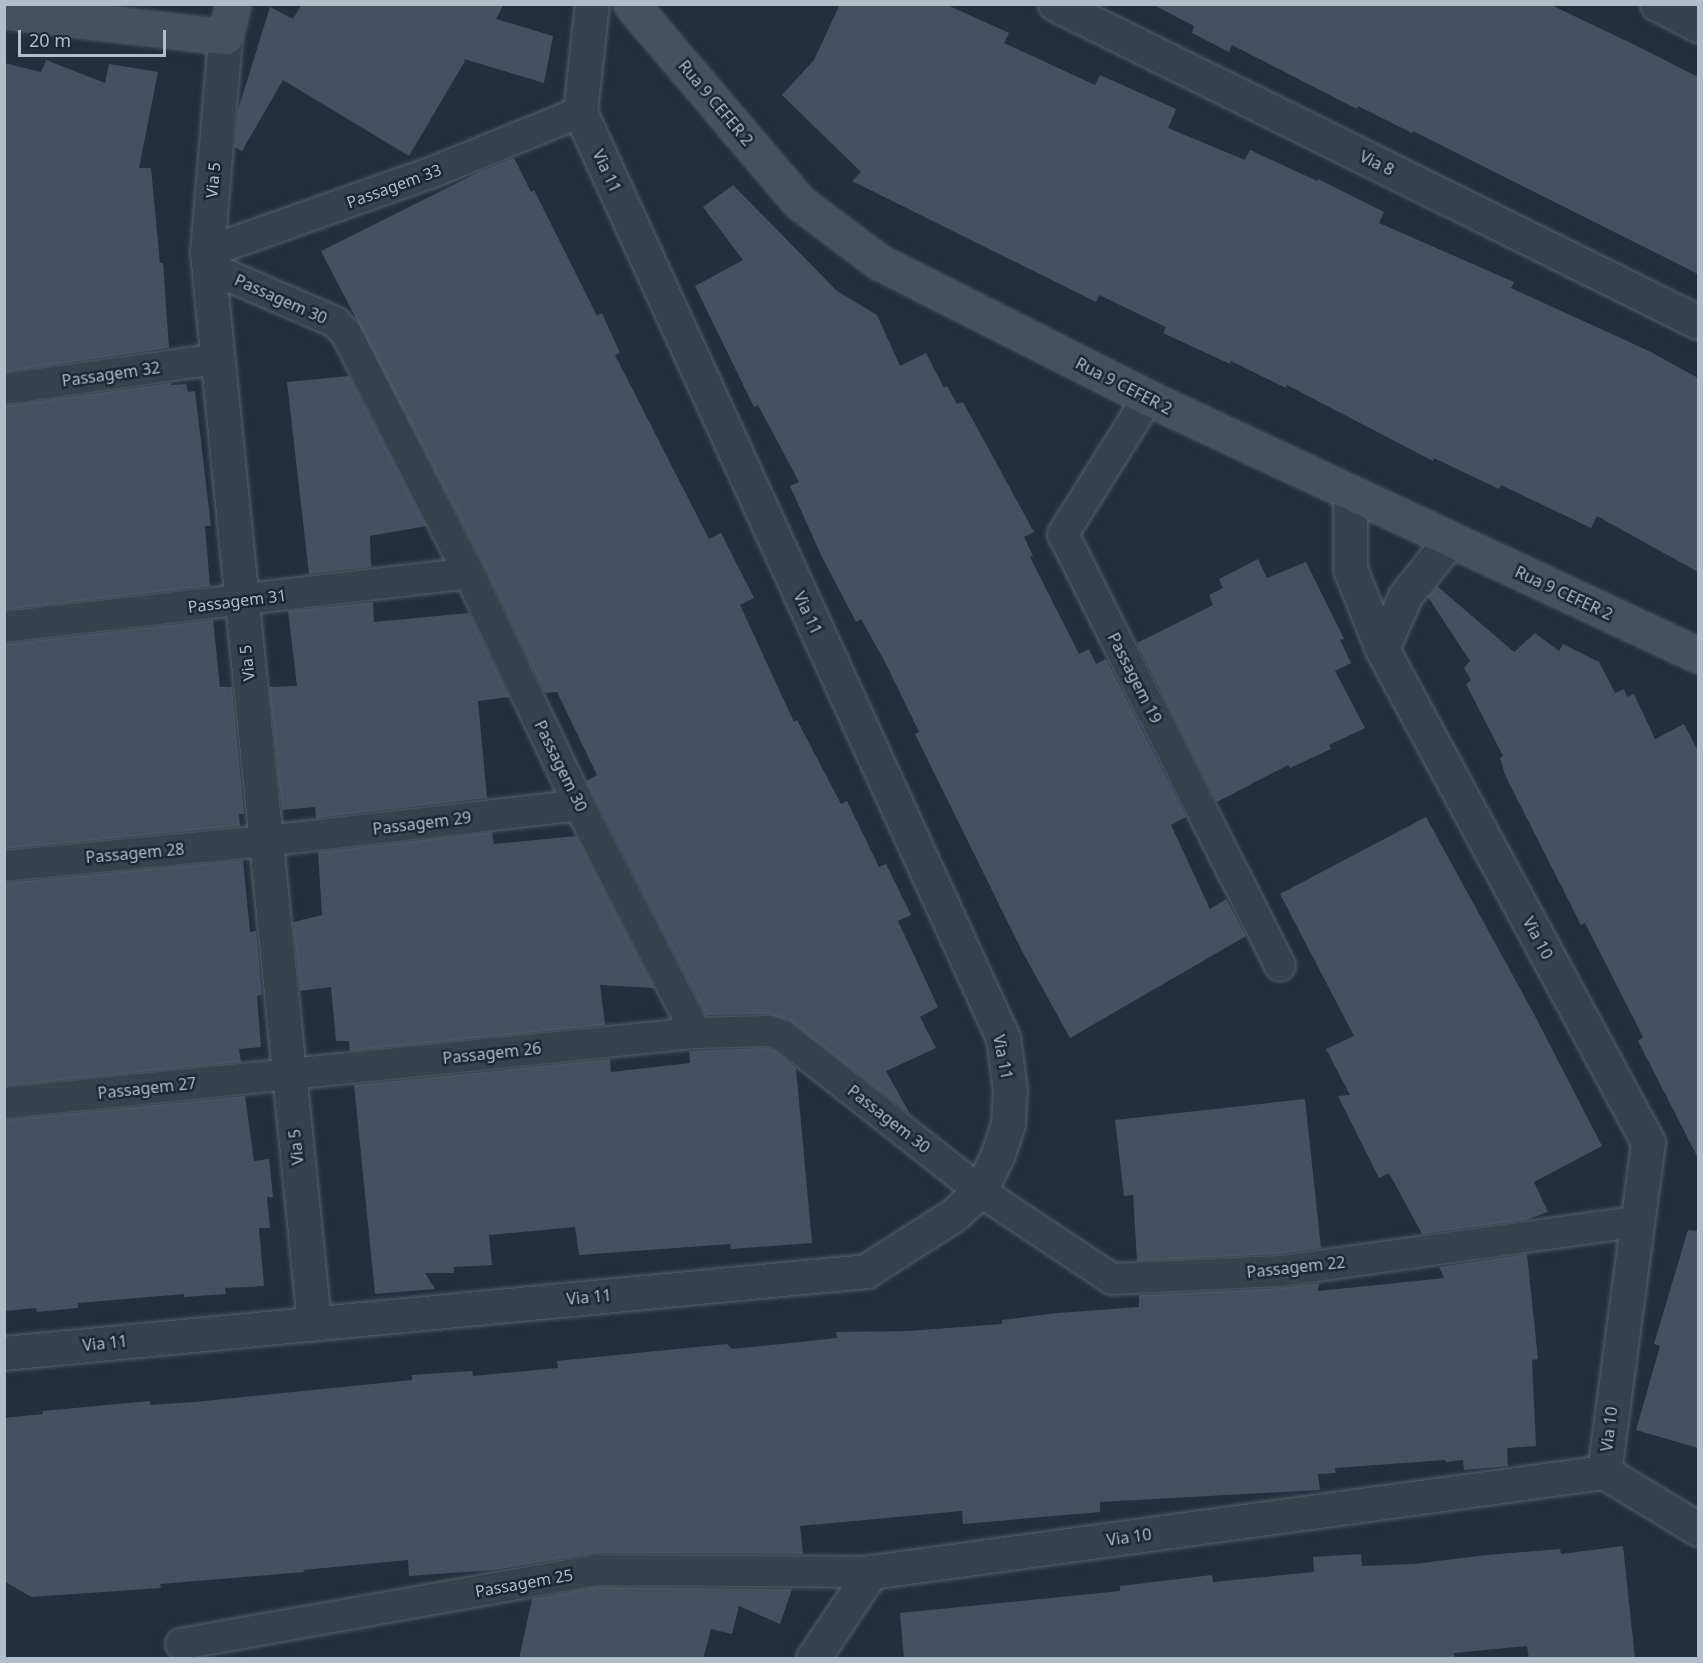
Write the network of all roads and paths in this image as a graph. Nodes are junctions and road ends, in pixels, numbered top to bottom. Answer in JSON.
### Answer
{"nodes":[{"id":1,"x":233,"y":4,"type":"edge"},
{"id":2,"x":592,"y":4,"type":"edge"},
{"id":3,"x":631,"y":4,"type":"edge"},
{"id":4,"x":1055,"y":4,"type":"edge"},
{"id":5,"x":1657,"y":4,"type":"edge"},
{"id":6,"x":4,"y":11,"type":"edge"},
{"id":7,"x":1698,"y":25,"type":"edge"},
{"id":8,"x":225,"y":37,"type":"junction"},
{"id":9,"x":580,"y":112,"type":"junction"},
{"id":10,"x":207,"y":260,"type":"junction"},
{"id":11,"x":1698,"y":322,"type":"edge"},
{"id":12,"x":217,"y":359,"type":"junction"},
{"id":13,"x":4,"y":389,"type":"edge"},
{"id":14,"x":1148,"y":398,"type":"junction"},
{"id":15,"x":1350,"y":495,"type":"junction"},
{"id":16,"x":1450,"y":540,"type":"junction"},
{"id":17,"x":469,"y":573,"type":"junction"},
{"id":18,"x":241,"y":601,"type":"junction"},
{"id":19,"x":4,"y":627,"type":"edge"},
{"id":20,"x":1382,"y":649,"type":"junction"},
{"id":21,"x":1698,"y":655,"type":"edge"},
{"id":22,"x":579,"y":805,"type":"junction"},
{"id":23,"x":265,"y":841,"type":"junction"},
{"id":24,"x":4,"y":866,"type":"edge"},
{"id":25,"x":1280,"y":965,"type":"dead end"},
{"id":26,"x":696,"y":1033,"type":"junction"},
{"id":27,"x":289,"y":1073,"type":"junction"},
{"id":28,"x":4,"y":1103,"type":"edge"},
{"id":29,"x":980,"y":1191,"type":"junction"},
{"id":30,"x":1636,"y":1222,"type":"junction"},
{"id":31,"x":314,"y":1323,"type":"junction"},
{"id":32,"x":4,"y":1353,"type":"edge"},
{"id":33,"x":1604,"y":1472,"type":"junction"},
{"id":34,"x":1698,"y":1529,"type":"edge"},
{"id":35,"x":872,"y":1572,"type":"junction"},
{"id":36,"x":181,"y":1644,"type":"dead end"},
{"id":37,"x":813,"y":1659,"type":"edge"}],
"edges":[{"from":1,"to":8,"type":"street","name":"Via 5"},
{"from":2,"to":9,"type":"street"},
{"from":3,"to":14,"type":"street","name":"Rua 9 CEFER 2"},
{"from":4,"to":11,"type":"street","name":"Via 8"},
{"from":5,"to":7,"type":"street"},
{"from":6,"to":8,"type":"street"},
{"from":8,"to":10,"type":"street","name":"Via 5"},
{"from":9,"to":10,"type":"lane","name":"Passagem 33"},
{"from":9,"to":29,"type":"street","name":"Via 11"},
{"from":10,"to":12,"type":"street","name":"Via 5"},
{"from":10,"to":17,"type":"lane","name":"Passagem 30"},
{"from":12,"to":13,"type":"lane","name":"Passagem 32"},
{"from":12,"to":18,"type":"street","name":"Via 5"},
{"from":14,"to":15,"type":"street","name":"Rua 9 CEFER 2"},
{"from":14,"to":25,"type":"lane","name":"Passagem 19"},
{"from":15,"to":16,"type":"street","name":"Rua 9 CEFER 2"},
{"from":15,"to":20,"type":"street","name":"Via 10"},
{"from":16,"to":20,"type":"street"},
{"from":16,"to":21,"type":"street","name":"Rua 9 CEFER 2"},
{"from":17,"to":18,"type":"lane","name":"Passagem 31"},
{"from":17,"to":22,"type":"lane","name":"Passagem 30"},
{"from":18,"to":19,"type":"lane","name":"Passagem 31"},
{"from":18,"to":23,"type":"street","name":"Via 5"},
{"from":20,"to":30,"type":"street","name":"Via 10"},
{"from":22,"to":23,"type":"lane","name":"Passagem 29"},
{"from":22,"to":26,"type":"lane","name":"Passagem 30"},
{"from":23,"to":24,"type":"lane","name":"Passagem 28"},
{"from":23,"to":27,"type":"street","name":"Via 5"},
{"from":26,"to":27,"type":"lane","name":"Passagem 26"},
{"from":26,"to":29,"type":"lane","name":"Passagem 30"},
{"from":27,"to":28,"type":"lane","name":"Passagem 27"},
{"from":27,"to":31,"type":"street","name":"Via 5"},
{"from":29,"to":30,"type":"lane","name":"Passagem 22"},
{"from":29,"to":31,"type":"street","name":"Via 11"},
{"from":30,"to":33,"type":"street","name":"Via 10"},
{"from":31,"to":32,"type":"street","name":"Via 11"},
{"from":33,"to":34,"type":"street"},
{"from":33,"to":35,"type":"street","name":"Via 10"},
{"from":35,"to":36,"type":"lane","name":"Passagem 25"},
{"from":35,"to":37,"type":"street"}]}
